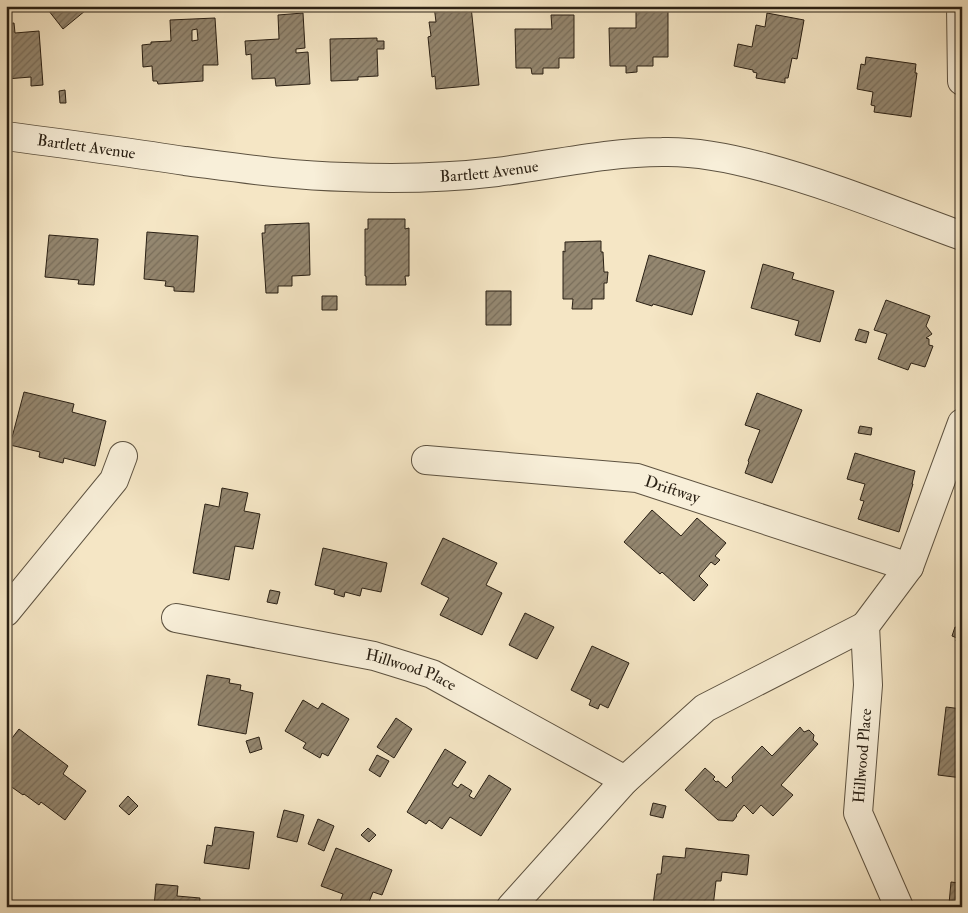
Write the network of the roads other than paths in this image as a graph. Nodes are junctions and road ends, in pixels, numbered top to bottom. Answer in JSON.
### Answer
{"nodes":[{"id":1,"x":961,"y":6,"type":"edge"},
{"id":2,"x":962,"y":80,"type":"edge"},
{"id":3,"x":6,"y":136,"type":"edge"},
{"id":4,"x":962,"y":236,"type":"edge"},
{"id":5,"x":962,"y":423,"type":"edge"},
{"id":6,"x":123,"y":456,"type":"dead end"},
{"id":7,"x":426,"y":460,"type":"dead end"},
{"id":8,"x":909,"y":567,"type":"junction"},
{"id":9,"x":6,"y":612,"type":"edge"},
{"id":10,"x":176,"y":618,"type":"dead end"},
{"id":11,"x":865,"y":626,"type":"junction"},
{"id":12,"x":624,"y":780,"type":"junction"},
{"id":13,"x":511,"y":907,"type":"edge"},
{"id":14,"x":899,"y":907,"type":"edge"}],
"edges":[{"from":1,"to":2,"type":"street"},
{"from":3,"to":4,"type":"street","name":"Bartlett Avenue"},
{"from":5,"to":8,"type":"street"},
{"from":6,"to":9,"type":"street"},
{"from":7,"to":8,"type":"street","name":"Driftway"},
{"from":8,"to":11,"type":"street"},
{"from":10,"to":12,"type":"street","name":"Hillwood Place"},
{"from":11,"to":12,"type":"street"},
{"from":11,"to":14,"type":"street","name":"Hillwood Place"},
{"from":12,"to":13,"type":"street"}]}
